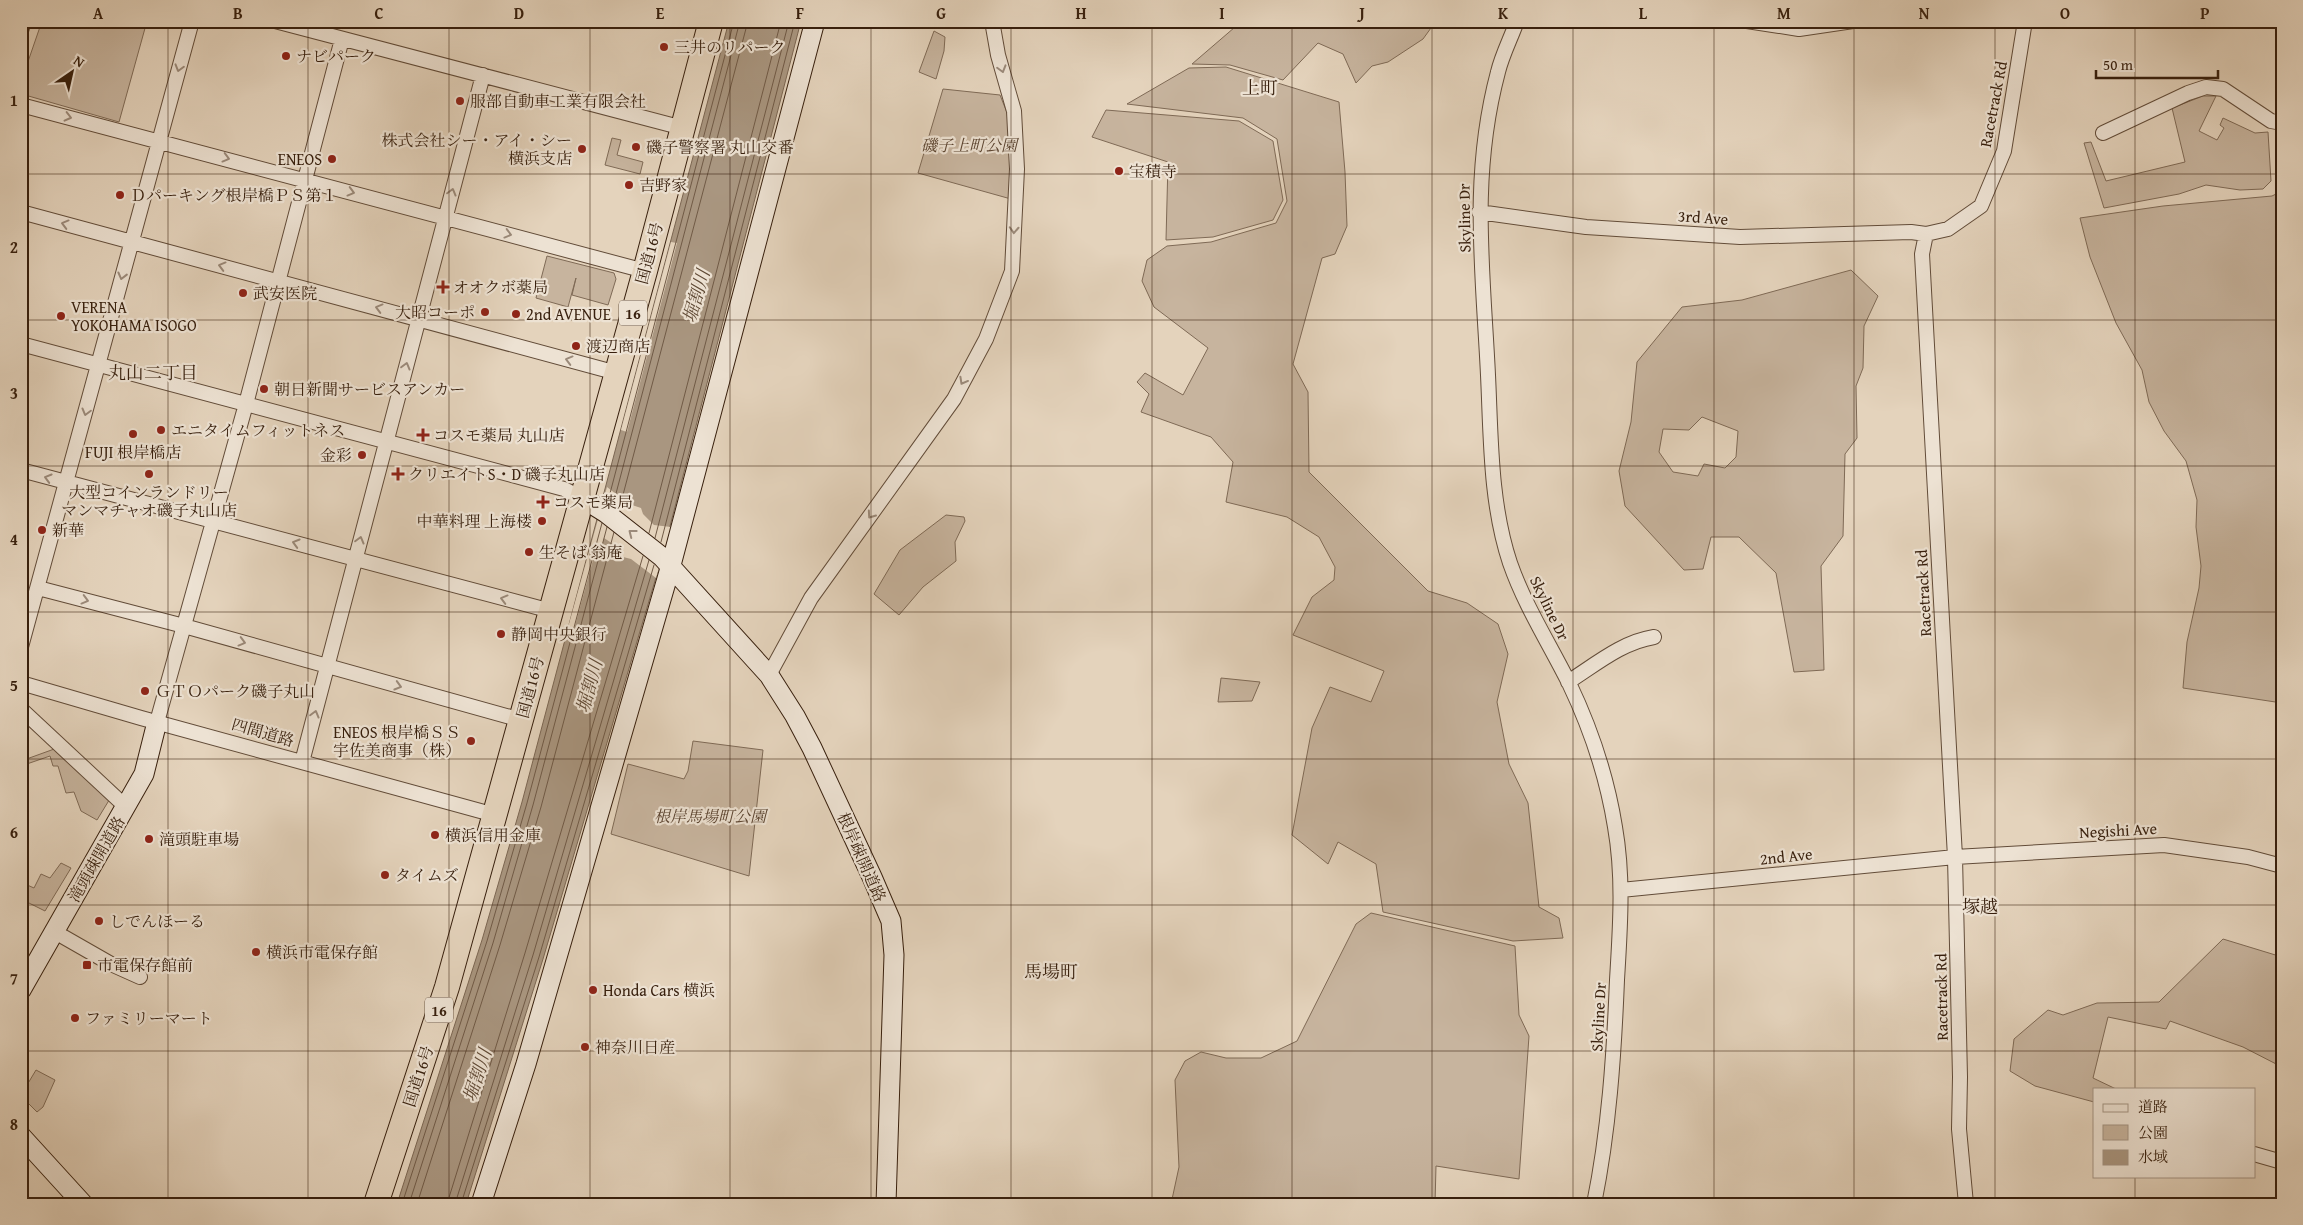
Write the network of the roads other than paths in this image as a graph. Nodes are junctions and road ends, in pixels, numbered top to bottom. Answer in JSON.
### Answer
{"nodes":[{"id":1,"x":24,"y":21,"type":"edge"},
{"id":2,"x":192,"y":21,"type":"edge"},
{"id":3,"x":275,"y":21,"type":"edge"},
{"id":4,"x":711,"y":21,"type":"edge"},
{"id":5,"x":815,"y":21,"type":"edge"},
{"id":6,"x":992,"y":21,"type":"edge"},
{"id":7,"x":1517,"y":21,"type":"edge"},
{"id":8,"x":1747,"y":21,"type":"edge"},
{"id":9,"x":1853,"y":21,"type":"edge"},
{"id":10,"x":2025,"y":21,"type":"edge"},
{"id":11,"x":21,"y":31,"type":"edge"},
{"id":12,"x":342,"y":39,"type":"junction"},
{"id":13,"x":483,"y":75,"type":"junction"},
{"id":14,"x":21,"y":105,"type":"edge"},
{"id":15,"x":2282,"y":123,"type":"edge"},
{"id":16,"x":683,"y":128,"type":"junction"},
{"id":17,"x":2103,"y":133,"type":"dead end"},
{"id":18,"x":159,"y":141,"type":"junction"},
{"id":19,"x":304,"y":179,"type":"junction"},
{"id":20,"x":21,"y":212,"type":"edge"},
{"id":21,"x":1479,"y":212,"type":"junction"},
{"id":22,"x":446,"y":217,"type":"junction"},
{"id":23,"x":1926,"y":234,"type":"junction"},
{"id":24,"x":131,"y":241,"type":"junction"},
{"id":25,"x":645,"y":271,"type":"junction"},
{"id":26,"x":277,"y":281,"type":"junction"},
{"id":27,"x":419,"y":319,"type":"junction"},
{"id":28,"x":21,"y":344,"type":"edge"},
{"id":29,"x":99,"y":365,"type":"junction"},
{"id":30,"x":617,"y":373,"type":"junction"},
{"id":31,"x":246,"y":404,"type":"junction"},
{"id":32,"x":386,"y":442,"type":"junction"},
{"id":33,"x":21,"y":470,"type":"edge"},
{"id":34,"x":66,"y":483,"type":"junction"},
{"id":35,"x":591,"y":504,"type":"junction"},
{"id":36,"x":214,"y":520,"type":"junction"},
{"id":37,"x":355,"y":560,"type":"junction"},
{"id":38,"x":666,"y":561,"type":"junction"},
{"id":39,"x":38,"y":588,"type":"junction"},
{"id":40,"x":551,"y":611,"type":"junction"},
{"id":41,"x":184,"y":626,"type":"junction"},
{"id":42,"x":1654,"y":637,"type":"dead end"},
{"id":43,"x":21,"y":647,"type":"edge"},
{"id":44,"x":327,"y":666,"type":"junction"},
{"id":45,"x":769,"y":675,"type":"junction"},
{"id":46,"x":1568,"y":682,"type":"junction"},
{"id":47,"x":21,"y":683,"type":"edge"},
{"id":48,"x":21,"y":709,"type":"edge"},
{"id":49,"x":521,"y":720,"type":"junction"},
{"id":50,"x":158,"y":722,"type":"junction"},
{"id":51,"x":302,"y":762,"type":"junction"},
{"id":52,"x":126,"y":807,"type":"junction"},
{"id":53,"x":495,"y":815,"type":"junction"},
{"id":54,"x":1954,"y":857,"type":"junction"},
{"id":55,"x":2282,"y":866,"type":"edge"},
{"id":56,"x":1621,"y":890,"type":"junction"},
{"id":57,"x":55,"y":932,"type":"junction"},
{"id":58,"x":140,"y":977,"type":"dead end"},
{"id":59,"x":21,"y":990,"type":"edge"},
{"id":60,"x":21,"y":1136,"type":"edge"},
{"id":61,"x":2256,"y":1155,"type":"edge"},
{"id":62,"x":2282,"y":1162,"type":"edge"},
{"id":63,"x":83,"y":1204,"type":"edge"},
{"id":64,"x":376,"y":1204,"type":"edge"},
{"id":65,"x":481,"y":1204,"type":"edge"},
{"id":66,"x":886,"y":1204,"type":"edge"},
{"id":67,"x":1594,"y":1204,"type":"edge"},
{"id":68,"x":1966,"y":1204,"type":"edge"}],
"edges":[{"from":1,"to":11,"type":"street"},
{"from":2,"to":18,"type":"street","one_way":true},
{"from":3,"to":12,"type":"street"},
{"from":4,"to":16,"type":"highway","name":"国道16号","number":"16"},
{"from":5,"to":38,"type":"street"},
{"from":6,"to":45,"type":"street","one_way":true},
{"from":7,"to":21,"type":"street","name":"Skyline Dr"},
{"from":8,"to":9,"type":"street"},
{"from":10,"to":23,"type":"street","name":"Racetrack Rd"},
{"from":12,"to":13,"type":"street"},
{"from":12,"to":19,"type":"street"},
{"from":13,"to":16,"type":"street"},
{"from":22,"to":13,"type":"street","one_way":true},
{"from":14,"to":18,"type":"street","one_way":true},
{"from":15,"to":17,"type":"street"},
{"from":16,"to":25,"type":"highway","name":"国道16号","number":"16"},
{"from":18,"to":19,"type":"street","one_way":true},
{"from":18,"to":24,"type":"street"},
{"from":19,"to":22,"type":"street","one_way":true},
{"from":19,"to":26,"type":"street"},
{"from":24,"to":20,"type":"street","one_way":true},
{"from":21,"to":23,"type":"street","name":"3rd Ave"},
{"from":21,"to":46,"type":"street","name":"Skyline Dr"},
{"from":22,"to":25,"type":"street","one_way":true},
{"from":22,"to":27,"type":"street"},
{"from":23,"to":54,"type":"street","name":"Racetrack Rd"},
{"from":26,"to":24,"type":"street","one_way":true},
{"from":24,"to":29,"type":"street","one_way":true},
{"from":25,"to":30,"type":"highway","name":"国道16号","number":"16"},
{"from":27,"to":26,"type":"street","one_way":true},
{"from":26,"to":31,"type":"street"},
{"from":30,"to":27,"type":"street","one_way":true},
{"from":32,"to":27,"type":"street","one_way":true},
{"from":28,"to":29,"type":"street"},
{"from":29,"to":31,"type":"street"},
{"from":29,"to":34,"type":"street","one_way":true},
{"from":30,"to":35,"type":"highway","name":"国道16号","number":"16"},
{"from":31,"to":32,"type":"street"},
{"from":31,"to":36,"type":"street"},
{"from":32,"to":35,"type":"street"},
{"from":37,"to":32,"type":"street","one_way":true},
{"from":34,"to":33,"type":"street","one_way":true},
{"from":34,"to":36,"type":"street"},
{"from":34,"to":39,"type":"street"},
{"from":38,"to":35,"type":"street","name":"根岸疎開道路","one_way":true},
{"from":35,"to":40,"type":"highway","name":"国道16号","number":"16"},
{"from":37,"to":36,"type":"street","one_way":true},
{"from":36,"to":41,"type":"street"},
{"from":40,"to":37,"type":"street","one_way":true},
{"from":37,"to":44,"type":"street"},
{"from":38,"to":45,"type":"street","name":"根岸疎開道路"},
{"from":38,"to":65,"type":"street"},
{"from":39,"to":41,"type":"street","one_way":true},
{"from":39,"to":43,"type":"street"},
{"from":40,"to":49,"type":"highway","name":"国道16号","number":"16"},
{"from":41,"to":44,"type":"street","one_way":true},
{"from":41,"to":50,"type":"street"},
{"from":42,"to":46,"type":"street"},
{"from":44,"to":49,"type":"street","one_way":true},
{"from":51,"to":44,"type":"street","one_way":true},
{"from":45,"to":66,"type":"street","name":"根岸疎開道路"},
{"from":46,"to":56,"type":"street","name":"Skyline Dr"},
{"from":47,"to":50,"type":"street","name":"四間道路"},
{"from":48,"to":52,"type":"street"},
{"from":49,"to":53,"type":"highway","name":"国道16号","number":"16"},
{"from":50,"to":51,"type":"street","name":"四間道路"},
{"from":50,"to":52,"type":"street","name":"滝頭疎開道路"},
{"from":51,"to":53,"type":"street","name":"四間道路"},
{"from":52,"to":57,"type":"street","name":"滝頭疎開道路"},
{"from":53,"to":64,"type":"highway","name":"国道16号","number":"16"},
{"from":54,"to":55,"type":"street","name":"Negishi Ave"},
{"from":54,"to":56,"type":"street","name":"2nd Ave"},
{"from":54,"to":68,"type":"street","name":"Racetrack Rd"},
{"from":56,"to":67,"type":"street","name":"Skyline Dr"},
{"from":57,"to":58,"type":"street"},
{"from":57,"to":59,"type":"street","name":"滝頭疎開道路"},
{"from":60,"to":63,"type":"street"},
{"from":61,"to":62,"type":"street"}]}
